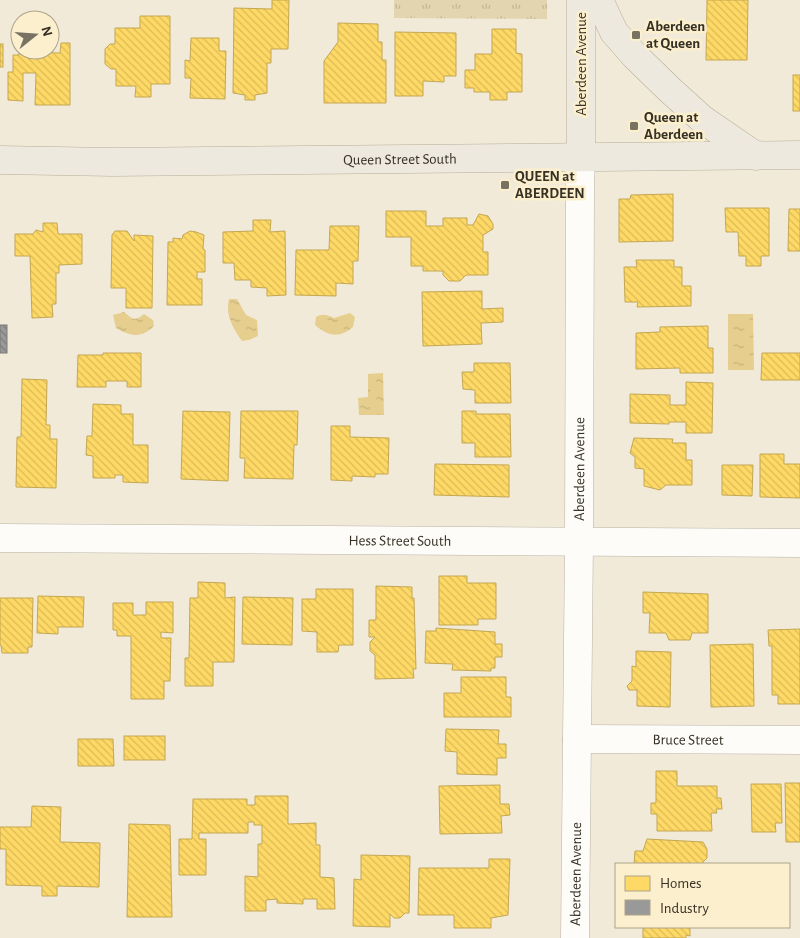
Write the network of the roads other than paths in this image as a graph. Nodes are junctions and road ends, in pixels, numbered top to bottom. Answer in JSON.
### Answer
{"nodes":[{"id":1,"x":581,"y":0,"type":"edge"},
{"id":2,"x":599,"y":0,"type":"edge"},
{"id":3,"x":800,"y":155,"type":"edge"},
{"id":4,"x":756,"y":156,"type":"junction"},
{"id":5,"x":581,"y":157,"type":"junction"},
{"id":6,"x":0,"y":160,"type":"edge"},
{"id":7,"x":0,"y":538,"type":"edge"},
{"id":8,"x":579,"y":542,"type":"junction"},
{"id":9,"x":800,"y":543,"type":"edge"},
{"id":10,"x":577,"y":739,"type":"junction"},
{"id":11,"x":800,"y":740,"type":"edge"},
{"id":12,"x":575,"y":938,"type":"edge"}],
"edges":[{"from":1,"to":5,"type":"main road","name":"Aberdeen Avenue"},
{"from":2,"to":4,"type":"main road"},
{"from":3,"to":4,"type":"main road","name":"Queen Street South"},
{"from":4,"to":5,"type":"main road","name":"Queen Street South"},
{"from":5,"to":6,"type":"main road","name":"Queen Street South"},
{"from":5,"to":8,"type":"street","name":"Aberdeen Avenue"},
{"from":7,"to":8,"type":"street","name":"Hess Street South"},
{"from":8,"to":9,"type":"street","name":"Hess Street South"},
{"from":8,"to":10,"type":"street","name":"Aberdeen Avenue"},
{"from":10,"to":11,"type":"street","name":"Bruce Street"},
{"from":10,"to":12,"type":"street","name":"Aberdeen Avenue"}]}
